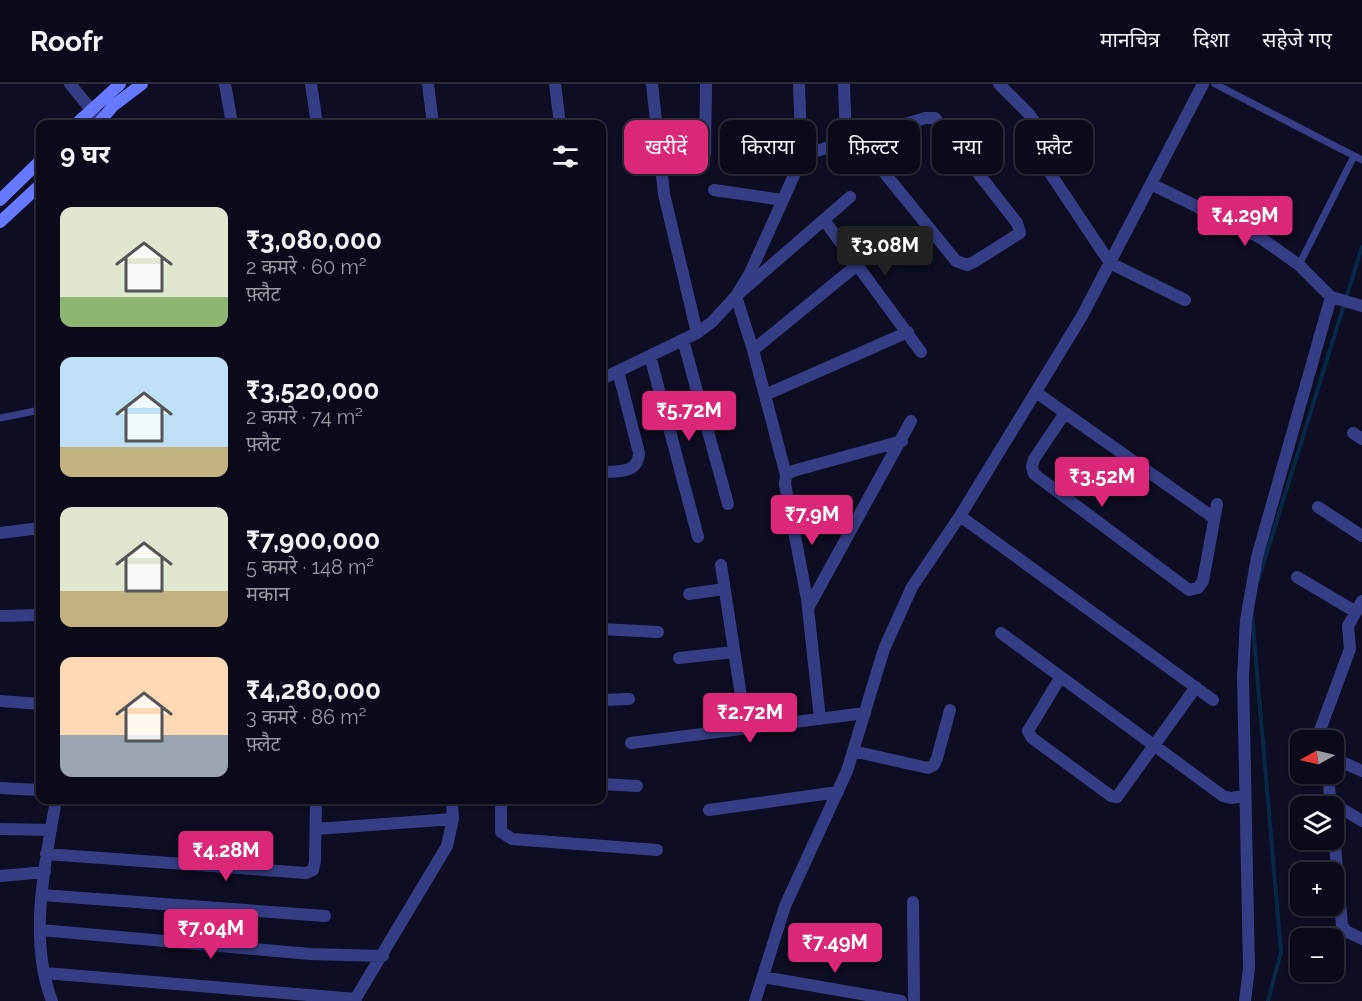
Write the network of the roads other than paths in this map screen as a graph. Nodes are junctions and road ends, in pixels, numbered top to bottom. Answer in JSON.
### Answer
{"nodes":[{"id":1,"x":70,"y":84,"type":"edge"},
{"id":2,"x":120,"y":84,"type":"edge"},
{"id":3,"x":142,"y":84,"type":"edge"},
{"id":4,"x":225,"y":84,"type":"edge"},
{"id":5,"x":311,"y":84,"type":"edge"},
{"id":6,"x":428,"y":84,"type":"edge"},
{"id":7,"x":555,"y":84,"type":"edge"},
{"id":8,"x":652,"y":84,"type":"edge"},
{"id":9,"x":705,"y":84,"type":"edge"},
{"id":10,"x":800,"y":84,"type":"edge"},
{"id":11,"x":844,"y":84,"type":"edge"},
{"id":12,"x":999,"y":84,"type":"edge"},
{"id":13,"x":1203,"y":84,"type":"edge"},
{"id":14,"x":1215,"y":84,"type":"edge"},
{"id":15,"x":91,"y":109,"type":"junction"},
{"id":16,"x":80,"y":120,"type":"edge"},
{"id":17,"x":97,"y":120,"type":"edge"},
{"id":18,"x":101,"y":120,"type":"edge"},
{"id":19,"x":231,"y":120,"type":"edge"},
{"id":20,"x":316,"y":120,"type":"edge"},
{"id":21,"x":432,"y":120,"type":"edge"},
{"id":22,"x":560,"y":120,"type":"edge"},
{"id":23,"x":705,"y":120,"type":"edge"},
{"id":24,"x":800,"y":120,"type":"edge"},
{"id":25,"x":848,"y":120,"type":"edge"},
{"id":26,"x":851,"y":140,"type":"joint"},
{"id":27,"x":1354,"y":156,"type":"junction"},
{"id":28,"x":1362,"y":160,"type":"edge"},
{"id":29,"x":36,"y":165,"type":"edge"},
{"id":30,"x":793,"y":174,"type":"edge"},
{"id":31,"x":1151,"y":184,"type":"junction"},
{"id":32,"x":36,"y":188,"type":"edge"},
{"id":33,"x":714,"y":190,"type":"dead end"},
{"id":34,"x":850,"y":198,"type":"dead end"},
{"id":35,"x":0,"y":200,"type":"edge"},
{"id":36,"x":783,"y":200,"type":"junction"},
{"id":37,"x":824,"y":220,"type":"junction"},
{"id":38,"x":0,"y":222,"type":"edge"},
{"id":39,"x":1110,"y":263,"type":"junction"},
{"id":40,"x":857,"y":265,"type":"junction"},
{"id":41,"x":1299,"y":265,"type":"junction"},
{"id":42,"x":736,"y":296,"type":"junction"},
{"id":43,"x":1335,"y":298,"type":"junction"},
{"id":44,"x":1185,"y":300,"type":"dead end"},
{"id":45,"x":1362,"y":306,"type":"edge"},
{"id":46,"x":908,"y":332,"type":"junction"},
{"id":47,"x":698,"y":333,"type":"junction"},
{"id":48,"x":683,"y":340,"type":"junction"},
{"id":49,"x":753,"y":350,"type":"junction"},
{"id":50,"x":921,"y":352,"type":"dead end"},
{"id":51,"x":650,"y":356,"type":"junction"},
{"id":52,"x":618,"y":371,"type":"junction"},
{"id":53,"x":606,"y":377,"type":"edge"},
{"id":54,"x":1036,"y":392,"type":"junction"},
{"id":55,"x":765,"y":395,"type":"junction"},
{"id":56,"x":36,"y":411,"type":"edge"},
{"id":57,"x":1065,"y":413,"type":"junction"},
{"id":58,"x":0,"y":418,"type":"edge"},
{"id":59,"x":911,"y":421,"type":"dead end"},
{"id":60,"x":902,"y":441,"type":"junction"},
{"id":61,"x":606,"y":472,"type":"edge"},
{"id":62,"x":786,"y":475,"type":"junction"},
{"id":63,"x":728,"y":504,"type":"dead end"},
{"id":64,"x":1217,"y":504,"type":"dead end"},
{"id":65,"x":1318,"y":507,"type":"dead end"},
{"id":66,"x":960,"y":516,"type":"junction"},
{"id":67,"x":1214,"y":518,"type":"junction"},
{"id":68,"x":36,"y":528,"type":"edge"},
{"id":69,"x":0,"y":533,"type":"edge"},
{"id":70,"x":1362,"y":536,"type":"edge"},
{"id":71,"x":698,"y":537,"type":"dead end"},
{"id":72,"x":721,"y":565,"type":"dead end"},
{"id":73,"x":1297,"y":577,"type":"dead end"},
{"id":74,"x":724,"y":589,"type":"junction"},
{"id":75,"x":689,"y":594,"type":"dead end"},
{"id":76,"x":1359,"y":607,"type":"edge"},
{"id":77,"x":808,"y":608,"type":"junction"},
{"id":78,"x":36,"y":615,"type":"edge"},
{"id":79,"x":0,"y":616,"type":"edge"},
{"id":80,"x":606,"y":629,"type":"edge"},
{"id":81,"x":658,"y":632,"type":"dead end"},
{"id":82,"x":1000,"y":633,"type":"dead end"},
{"id":83,"x":1350,"y":649,"type":"junction"},
{"id":84,"x":734,"y":652,"type":"junction"},
{"id":85,"x":1362,"y":654,"type":"edge"},
{"id":86,"x":679,"y":658,"type":"dead end"},
{"id":87,"x":1060,"y":678,"type":"junction"},
{"id":88,"x":1196,"y":687,"type":"junction"},
{"id":89,"x":629,"y":699,"type":"dead end"},
{"id":90,"x":606,"y":700,"type":"edge"},
{"id":91,"x":1213,"y":700,"type":"dead end"},
{"id":92,"x":0,"y":701,"type":"edge"},
{"id":93,"x":36,"y":704,"type":"edge"},
{"id":94,"x":950,"y":710,"type":"dead end"},
{"id":95,"x":865,"y":713,"type":"junction"},
{"id":96,"x":820,"y":719,"type":"junction"},
{"id":97,"x":746,"y":729,"type":"junction"},
{"id":98,"x":1320,"y":730,"type":"edge"},
{"id":99,"x":631,"y":743,"type":"dead end"},
{"id":100,"x":1154,"y":747,"type":"junction"},
{"id":101,"x":854,"y":751,"type":"junction"},
{"id":102,"x":1344,"y":763,"type":"edge"},
{"id":103,"x":1362,"y":771,"type":"edge"},
{"id":104,"x":606,"y":784,"type":"edge"},
{"id":105,"x":637,"y":786,"type":"dead end"},
{"id":106,"x":0,"y":788,"type":"edge"},
{"id":107,"x":36,"y":790,"type":"edge"},
{"id":108,"x":838,"y":792,"type":"junction"},
{"id":109,"x":1245,"y":796,"type":"junction"},
{"id":110,"x":55,"y":804,"type":"edge"},
{"id":111,"x":316,"y":804,"type":"edge"},
{"id":112,"x":452,"y":804,"type":"edge"},
{"id":113,"x":501,"y":804,"type":"edge"},
{"id":114,"x":709,"y":810,"type":"dead end"},
{"id":115,"x":1344,"y":812,"type":"edge"},
{"id":116,"x":453,"y":819,"type":"junction"},
{"id":117,"x":1362,"y":821,"type":"edge"},
{"id":118,"x":0,"y":829,"type":"edge"},
{"id":119,"x":316,"y":829,"type":"junction"},
{"id":120,"x":51,"y":830,"type":"junction"},
{"id":121,"x":657,"y":850,"type":"dead end"},
{"id":122,"x":1335,"y":850,"type":"edge"},
{"id":123,"x":46,"y":854,"type":"junction"},
{"id":124,"x":45,"y":872,"type":"junction"},
{"id":125,"x":0,"y":876,"type":"edge"},
{"id":126,"x":42,"y":895,"type":"junction"},
{"id":127,"x":913,"y":902,"type":"dead end"},
{"id":128,"x":325,"y":916,"type":"dead end"},
{"id":129,"x":41,"y":930,"type":"junction"},
{"id":130,"x":1360,"y":934,"type":"edge"},
{"id":131,"x":383,"y":956,"type":"junction"},
{"id":132,"x":45,"y":972,"type":"junction"},
{"id":133,"x":763,"y":977,"type":"junction"},
{"id":134,"x":882,"y":999,"type":"edge"},
{"id":135,"x":355,"y":1000,"type":"edge"},
{"id":136,"x":52,"y":1001,"type":"edge"},
{"id":137,"x":755,"y":1001,"type":"edge"},
{"id":138,"x":901,"y":1001,"type":"edge"},
{"id":139,"x":914,"y":1001,"type":"edge"},
{"id":140,"x":1245,"y":1001,"type":"edge"}],
"edges":[{"from":1,"to":15,"type":"street"},
{"from":2,"to":15,"type":"street"},
{"from":3,"to":18,"type":"street"},
{"from":4,"to":19,"type":"street"},
{"from":5,"to":20,"type":"street"},
{"from":6,"to":21,"type":"street"},
{"from":7,"to":22,"type":"street"},
{"from":8,"to":47,"type":"street"},
{"from":9,"to":23,"type":"street"},
{"from":10,"to":24,"type":"street"},
{"from":11,"to":25,"type":"street"},
{"from":12,"to":39,"type":"street"},
{"from":13,"to":31,"type":"street"},
{"from":14,"to":27,"type":"lane"},
{"from":15,"to":16,"type":"street"},
{"from":15,"to":17,"type":"street"},
{"from":26,"to":26,"type":"street"},
{"from":27,"to":28,"type":"lane"},
{"from":27,"to":41,"type":"lane"},
{"from":29,"to":35,"type":"street"},
{"from":30,"to":36,"type":"street"},
{"from":31,"to":39,"type":"street"},
{"from":31,"to":41,"type":"street"},
{"from":32,"to":38,"type":"street"},
{"from":33,"to":36,"type":"street"},
{"from":34,"to":37,"type":"street"},
{"from":36,"to":42,"type":"street"},
{"from":37,"to":40,"type":"street"},
{"from":37,"to":42,"type":"street"},
{"from":39,"to":44,"type":"street"},
{"from":39,"to":54,"type":"street"},
{"from":40,"to":46,"type":"street"},
{"from":40,"to":49,"type":"street"},
{"from":41,"to":43,"type":"street"},
{"from":42,"to":47,"type":"street"},
{"from":42,"to":49,"type":"street"},
{"from":43,"to":45,"type":"street"},
{"from":43,"to":109,"type":"street"},
{"from":46,"to":50,"type":"street"},
{"from":46,"to":55,"type":"street"},
{"from":47,"to":48,"type":"street"},
{"from":48,"to":51,"type":"street"},
{"from":48,"to":63,"type":"street"},
{"from":49,"to":55,"type":"street"},
{"from":51,"to":52,"type":"street"},
{"from":51,"to":71,"type":"street"},
{"from":52,"to":53,"type":"street"},
{"from":52,"to":61,"type":"street"},
{"from":54,"to":57,"type":"street"},
{"from":54,"to":66,"type":"street"},
{"from":55,"to":62,"type":"street"},
{"from":56,"to":58,"type":"lane"},
{"from":57,"to":67,"type":"street"},
{"from":57,"to":67,"type":"street"},
{"from":59,"to":60,"type":"street"},
{"from":60,"to":62,"type":"street"},
{"from":60,"to":77,"type":"street"},
{"from":62,"to":77,"type":"street"},
{"from":64,"to":67,"type":"street"},
{"from":65,"to":70,"type":"street"},
{"from":66,"to":88,"type":"street"},
{"from":66,"to":95,"type":"street"},
{"from":68,"to":69,"type":"street"},
{"from":72,"to":74,"type":"street"},
{"from":73,"to":76,"type":"street"},
{"from":74,"to":75,"type":"street"},
{"from":74,"to":84,"type":"street"},
{"from":76,"to":83,"type":"street"},
{"from":77,"to":96,"type":"street"},
{"from":78,"to":79,"type":"street"},
{"from":80,"to":81,"type":"street"},
{"from":82,"to":87,"type":"street"},
{"from":83,"to":85,"type":"street"},
{"from":83,"to":98,"type":"street"},
{"from":84,"to":86,"type":"street"},
{"from":84,"to":97,"type":"street"},
{"from":87,"to":100,"type":"street"},
{"from":87,"to":100,"type":"street"},
{"from":88,"to":91,"type":"street"},
{"from":88,"to":100,"type":"street"},
{"from":89,"to":90,"type":"street"},
{"from":92,"to":93,"type":"street"},
{"from":94,"to":101,"type":"street"},
{"from":95,"to":96,"type":"street"},
{"from":95,"to":101,"type":"street"},
{"from":96,"to":97,"type":"street"},
{"from":97,"to":99,"type":"street"},
{"from":100,"to":109,"type":"street"},
{"from":101,"to":108,"type":"street"},
{"from":102,"to":103,"type":"street"},
{"from":104,"to":105,"type":"street"},
{"from":106,"to":107,"type":"street"},
{"from":108,"to":114,"type":"street"},
{"from":108,"to":133,"type":"street"},
{"from":109,"to":140,"type":"street"},
{"from":110,"to":120,"type":"street"},
{"from":111,"to":119,"type":"street"},
{"from":112,"to":116,"type":"street"},
{"from":113,"to":121,"type":"street"},
{"from":115,"to":117,"type":"street"},
{"from":116,"to":119,"type":"street"},
{"from":116,"to":131,"type":"street"},
{"from":118,"to":120,"type":"street"},
{"from":119,"to":123,"type":"street"},
{"from":120,"to":123,"type":"street"},
{"from":122,"to":130,"type":"street"},
{"from":123,"to":124,"type":"street"},
{"from":124,"to":125,"type":"street"},
{"from":124,"to":126,"type":"street"},
{"from":126,"to":128,"type":"street"},
{"from":126,"to":129,"type":"street"},
{"from":127,"to":139,"type":"street"},
{"from":129,"to":131,"type":"street"},
{"from":129,"to":132,"type":"street"},
{"from":131,"to":135,"type":"street"},
{"from":132,"to":135,"type":"street"},
{"from":132,"to":136,"type":"street"},
{"from":133,"to":134,"type":"street"},
{"from":133,"to":137,"type":"street"},
{"from":134,"to":138,"type":"street"}]}
